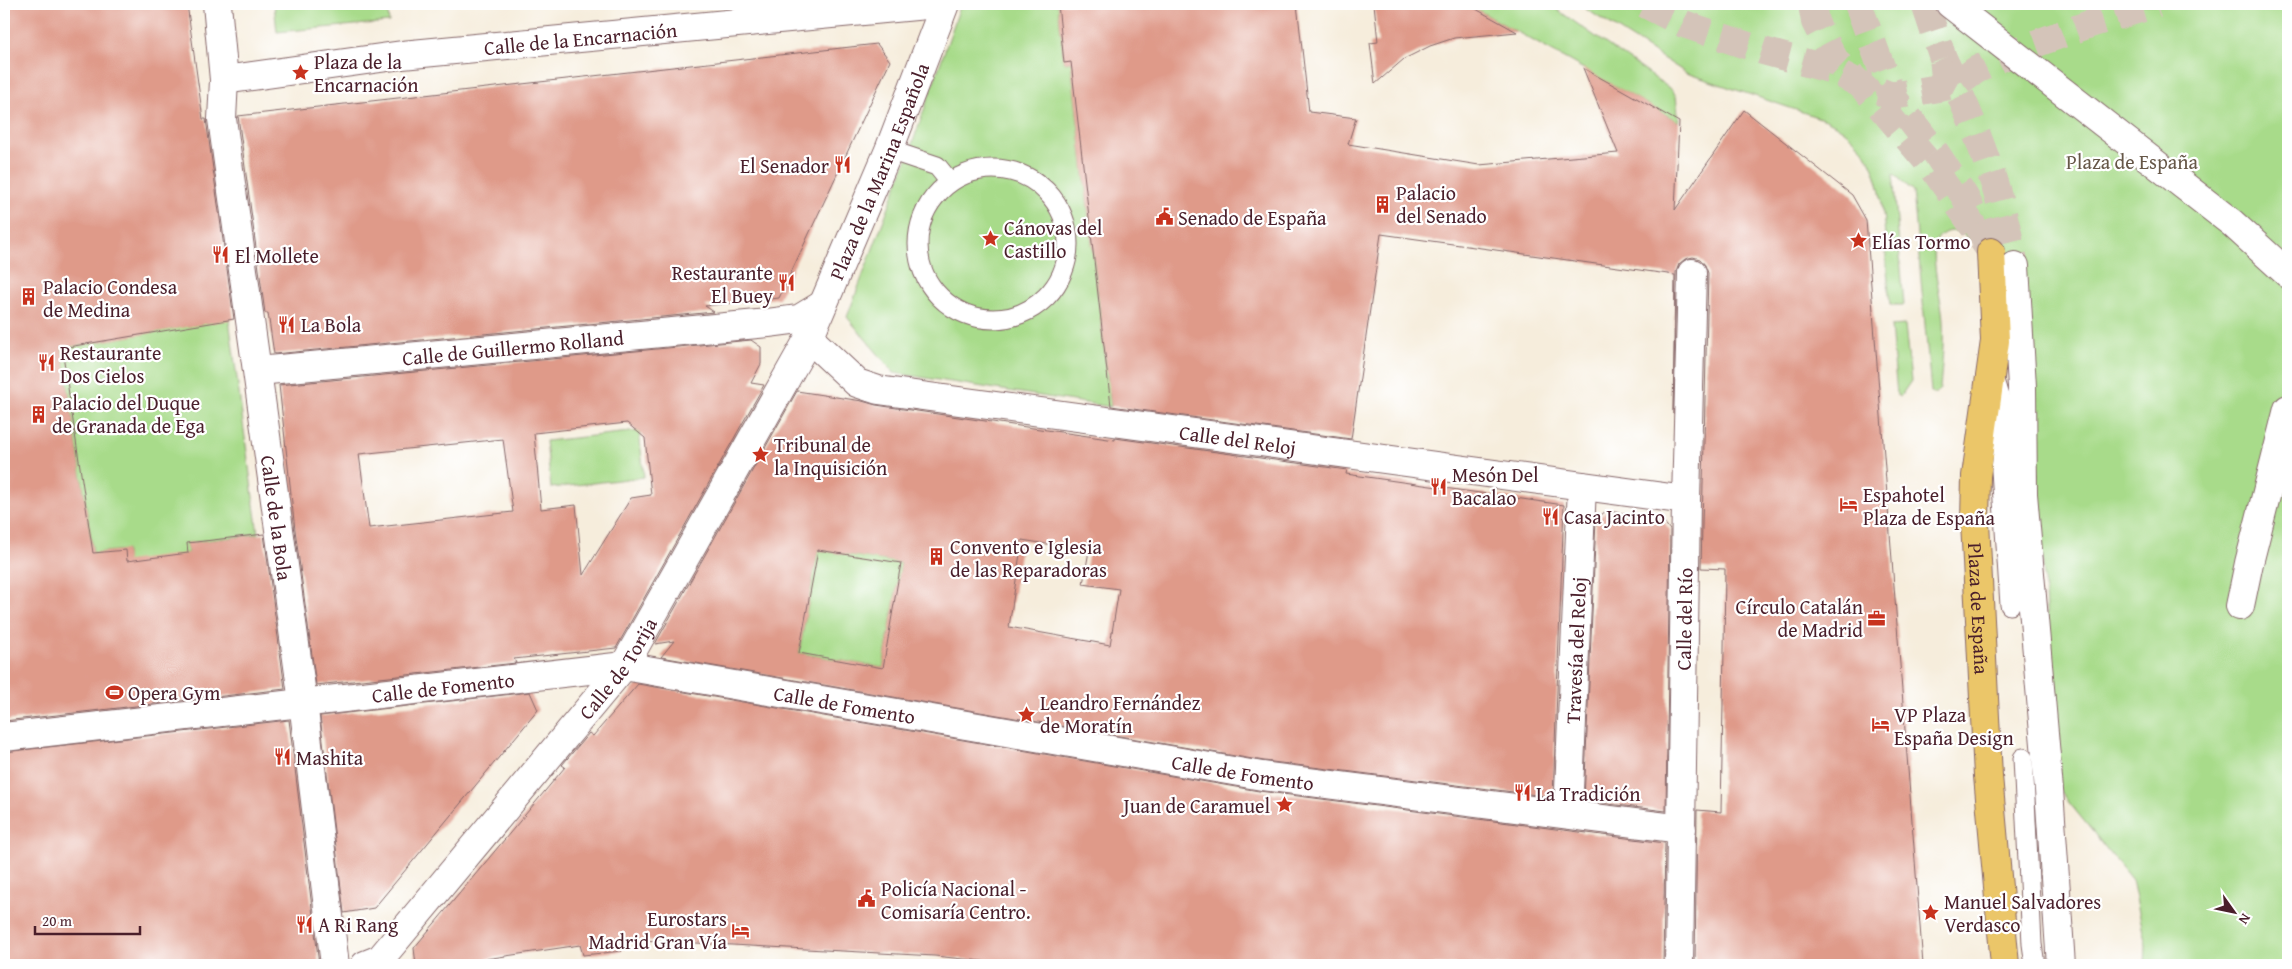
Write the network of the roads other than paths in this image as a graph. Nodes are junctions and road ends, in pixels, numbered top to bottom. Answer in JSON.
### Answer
{"nodes":[{"id":1,"x":218,"y":4,"type":"edge"},
{"id":2,"x":937,"y":4,"type":"edge"},
{"id":3,"x":945,"y":4,"type":"edge"},
{"id":4,"x":1950,"y":4,"type":"edge"},
{"id":5,"x":224,"y":80,"type":"junction"},
{"id":6,"x":889,"y":150,"type":"junction"},
{"id":7,"x":950,"y":182,"type":"junction"},
{"id":8,"x":1991,"y":252,"type":"tunnel mouth"},
{"id":9,"x":2015,"y":266,"type":"tunnel mouth"},
{"id":10,"x":1692,"y":273,"type":"dead end"},
{"id":11,"x":2288,"y":274,"type":"edge"},
{"id":12,"x":822,"y":305,"type":"junction"},
{"id":13,"x":768,"y":323,"type":"junction"},
{"id":14,"x":809,"y":338,"type":"junction"},
{"id":15,"x":258,"y":371,"type":"junction"},
{"id":16,"x":790,"y":372,"type":"junction"},
{"id":17,"x":1992,"y":373,"type":"junction"},
{"id":18,"x":2288,"y":409,"type":"edge"},
{"id":19,"x":1582,"y":486,"type":"junction"},
{"id":20,"x":1686,"y":500,"type":"junction"},
{"id":21,"x":2010,"y":605,"type":"dead end"},
{"id":22,"x":2240,"y":606,"type":"dead end"},
{"id":23,"x":624,"y":666,"type":"junction"},
{"id":24,"x":304,"y":702,"type":"junction"},
{"id":25,"x":4,"y":737,"type":"edge"},
{"id":26,"x":2023,"y":758,"type":"dead end"},
{"id":27,"x":1568,"y":814,"type":"junction"},
{"id":28,"x":1682,"y":829,"type":"junction"},
{"id":29,"x":338,"y":962,"type":"edge"},
{"id":30,"x":376,"y":963,"type":"edge"},
{"id":31,"x":1679,"y":965,"type":"edge"},
{"id":32,"x":2004,"y":965,"type":"edge"},
{"id":33,"x":2035,"y":965,"type":"edge"},
{"id":34,"x":2062,"y":965,"type":"edge"}],
"edges":[{"from":1,"to":5,"type":"street"},
{"from":2,"to":5,"type":"street","name":"Calle de la Encarnación"},
{"from":3,"to":6,"type":"street","name":"Plaza de la Marina Española"},
{"from":4,"to":11,"type":"street"},
{"from":5,"to":15,"type":"street","name":"Calle de la Bola"},
{"from":6,"to":7,"type":"lane"},
{"from":6,"to":12,"type":"street","name":"Plaza de la Marina Española"},
{"from":7,"to":7,"type":"lane"},
{"from":8,"to":17,"type":"main road","name":"Plaza de España"},
{"from":9,"to":34,"type":"street"},
{"from":10,"to":20,"type":"street","name":"Calle del Río"},
{"from":12,"to":13,"type":"street","name":"Calle de Guillermo Rolland"},
{"from":12,"to":14,"type":"street","name":"Plaza de la Marina Española"},
{"from":13,"to":15,"type":"street","name":"Calle de Guillermo Rolland"},
{"from":13,"to":16,"type":"street"},
{"from":14,"to":16,"type":"street","name":"Calle de Torija"},
{"from":14,"to":19,"type":"street","name":"Calle del Reloj"},
{"from":15,"to":24,"type":"street","name":"Calle de la Bola"},
{"from":16,"to":23,"type":"street","name":"Calle de Torija"},
{"from":17,"to":21,"type":"lane"},
{"from":17,"to":32,"type":"main road","name":"Plaza de España"},
{"from":18,"to":22,"type":"street"},
{"from":19,"to":20,"type":"street","name":"Calle del Reloj"},
{"from":19,"to":27,"type":"street","name":"Travesía del Reloj"},
{"from":20,"to":28,"type":"street","name":"Calle del Río"},
{"from":23,"to":24,"type":"street","name":"Calle de Fomento"},
{"from":23,"to":27,"type":"street","name":"Calle de Fomento"},
{"from":23,"to":30,"type":"street","name":"Calle de Torija"},
{"from":24,"to":25,"type":"street","name":"Calle de Fomento"},
{"from":24,"to":29,"type":"street","name":"Calle de la Bola"},
{"from":26,"to":33,"type":"lane"},
{"from":27,"to":28,"type":"street","name":"Calle de Fomento"},
{"from":28,"to":31,"type":"street","name":"Calle del Río"}]}
